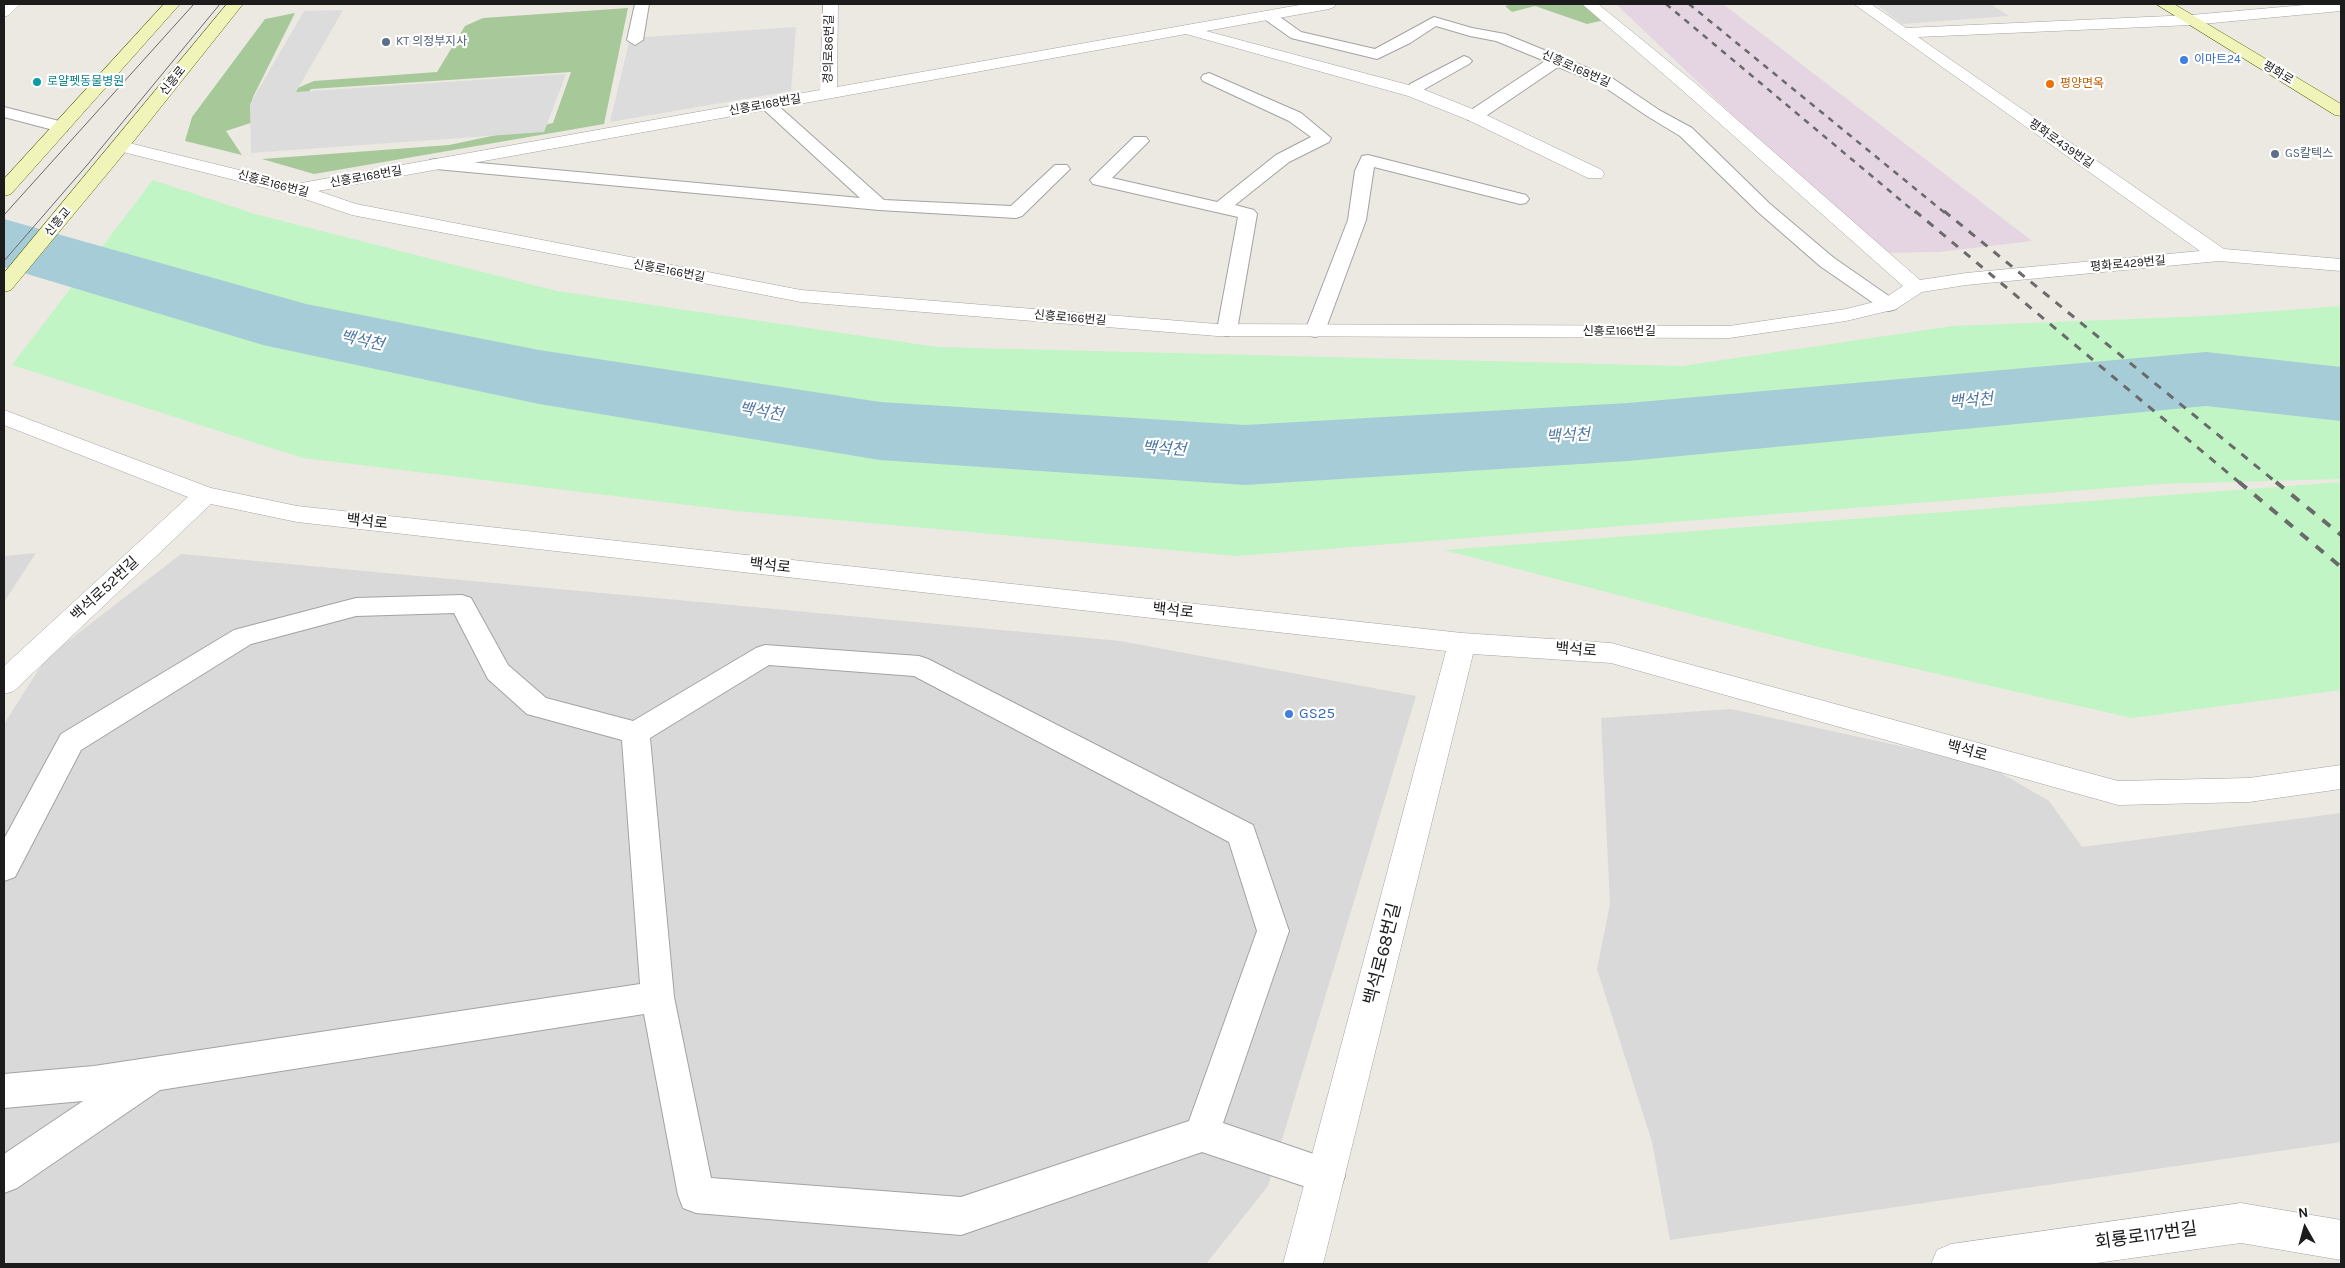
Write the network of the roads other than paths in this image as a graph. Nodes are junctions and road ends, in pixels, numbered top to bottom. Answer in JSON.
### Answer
{"nodes":[{"id":1,"x":12,"y":4,"type":"edge"},
{"id":2,"x":172,"y":4,"type":"edge"},
{"id":3,"x":236,"y":4,"type":"edge"},
{"id":4,"x":642,"y":4,"type":"edge"},
{"id":5,"x":830,"y":4,"type":"edge"},
{"id":6,"x":1328,"y":4,"type":"edge"},
{"id":7,"x":1589,"y":4,"type":"edge"},
{"id":8,"x":1861,"y":4,"type":"edge"},
{"id":9,"x":2164,"y":4,"type":"edge"},
{"id":10,"x":2341,"y":6,"type":"edge"},
{"id":11,"x":4,"y":12,"type":"edge"},
{"id":12,"x":1268,"y":15,"type":"junction"},
{"id":13,"x":2191,"y":20,"type":"junction"},
{"id":14,"x":1184,"y":30,"type":"junction"},
{"id":15,"x":1903,"y":33,"type":"junction"},
{"id":16,"x":635,"y":40,"type":"dead end"},
{"id":17,"x":1376,"y":54,"type":"junction"},
{"id":18,"x":1558,"y":60,"type":"junction"},
{"id":19,"x":1464,"y":61,"type":"dead end"},
{"id":20,"x":1348,"y":74,"type":"junction"},
{"id":21,"x":1209,"y":78,"type":"dead end"},
{"id":22,"x":1414,"y":92,"type":"junction"},
{"id":23,"x":828,"y":94,"type":"junction"},
{"id":24,"x":768,"y":105,"type":"junction"},
{"id":25,"x":2341,"y":111,"type":"edge"},
{"id":26,"x":4,"y":112,"type":"edge"},
{"id":27,"x":1474,"y":116,"type":"junction"},
{"id":28,"x":61,"y":127,"type":"junction"},
{"id":29,"x":1140,"y":141,"type":"dead end"},
{"id":30,"x":116,"y":152,"type":"junction"},
{"id":31,"x":436,"y":164,"type":"junction"},
{"id":32,"x":1061,"y":169,"type":"dead end"},
{"id":33,"x":1594,"y":174,"type":"dead end"},
{"id":34,"x":4,"y":190,"type":"edge"},
{"id":35,"x":297,"y":190,"type":"junction"},
{"id":36,"x":1520,"y":199,"type":"dead end"},
{"id":37,"x":879,"y":205,"type":"junction"},
{"id":38,"x":1222,"y":207,"type":"junction"},
{"id":39,"x":2219,"y":255,"type":"junction"},
{"id":40,"x":2341,"y":266,"type":"edge"},
{"id":41,"x":4,"y":286,"type":"edge"},
{"id":42,"x":1916,"y":287,"type":"junction"},
{"id":43,"x":1889,"y":305,"type":"junction"},
{"id":44,"x":1227,"y":330,"type":"junction"},
{"id":45,"x":1315,"y":331,"type":"junction"},
{"id":46,"x":4,"y":417,"type":"edge"},
{"id":47,"x":206,"y":495,"type":"junction"},
{"id":48,"x":1462,"y":643,"type":"junction"},
{"id":49,"x":4,"y":682,"type":"edge"},
{"id":50,"x":636,"y":733,"type":"junction"},
{"id":51,"x":2341,"y":777,"type":"edge"},
{"id":52,"x":4,"y":868,"type":"edge"},
{"id":53,"x":657,"y":997,"type":"junction"},
{"id":54,"x":157,"y":1072,"type":"junction"},
{"id":55,"x":4,"y":1091,"type":"edge"},
{"id":56,"x":1202,"y":1134,"type":"junction"},
{"id":57,"x":4,"y":1176,"type":"edge"},
{"id":58,"x":1327,"y":1176,"type":"junction"},
{"id":59,"x":2341,"y":1240,"type":"edge"},
{"id":60,"x":1303,"y":1264,"type":"edge"},
{"id":61,"x":1951,"y":1264,"type":"edge"}],
"edges":[{"from":1,"to":11,"type":"street"},
{"from":2,"to":28,"type":"street"},
{"from":3,"to":30,"type":"street","name":"신흥로"},
{"from":4,"to":16,"type":"lane"},
{"from":5,"to":23,"type":"street","name":"경의로86번길"},
{"from":6,"to":12,"type":"street","name":"신흥로168번길"},
{"from":7,"to":42,"type":"street"},
{"from":8,"to":15,"type":"street","name":"평화로439번길"},
{"from":9,"to":13,"type":"street","name":"평화로"},
{"from":10,"to":13,"type":"street"},
{"from":12,"to":14,"type":"street","name":"신흥로168번길"},
{"from":12,"to":17,"type":"lane"},
{"from":13,"to":15,"type":"street"},
{"from":13,"to":25,"type":"street","name":"평화로"},
{"from":14,"to":20,"type":"street","name":"신흥로168번길"},
{"from":14,"to":23,"type":"street","name":"신흥로168번길"},
{"from":15,"to":39,"type":"street","name":"평화로439번길"},
{"from":17,"to":18,"type":"lane","name":"신흥로168번길"},
{"from":17,"to":20,"type":"lane","name":"신흥로168번길"},
{"from":18,"to":27,"type":"lane"},
{"from":18,"to":43,"type":"lane","name":"신흥로168번길"},
{"from":19,"to":22,"type":"lane"},
{"from":20,"to":22,"type":"street","name":"신흥로168번길"},
{"from":21,"to":38,"type":"lane"},
{"from":22,"to":27,"type":"street","name":"신흥로168번길"},
{"from":23,"to":24,"type":"street","name":"신흥로168번길"},
{"from":24,"to":31,"type":"street","name":"신흥로168번길"},
{"from":24,"to":37,"type":"lane"},
{"from":26,"to":28,"type":"lane"},
{"from":27,"to":33,"type":"street","name":"신흥로168번길"},
{"from":28,"to":34,"type":"street"},
{"from":29,"to":38,"type":"lane"},
{"from":30,"to":35,"type":"street","name":"신흥로166번길"},
{"from":30,"to":41,"type":"street","name":"신흥교"},
{"from":31,"to":35,"type":"street","name":"신흥로168번길"},
{"from":31,"to":37,"type":"lane","name":"신흥로168번길"},
{"from":32,"to":37,"type":"lane","name":"신흥로168번길"},
{"from":35,"to":44,"type":"street","name":"신흥로166번길"},
{"from":36,"to":45,"type":"lane"},
{"from":38,"to":44,"type":"lane"},
{"from":39,"to":40,"type":"street","name":"평화로429번길"},
{"from":39,"to":42,"type":"street","name":"평화로429번길"},
{"from":42,"to":43,"type":"street","name":"신흥로166번길"},
{"from":43,"to":45,"type":"street","name":"신흥로166번길"},
{"from":44,"to":45,"type":"street","name":"신흥로166번길"},
{"from":46,"to":47,"type":"street","name":"백석로"},
{"from":47,"to":48,"type":"street","name":"백석로"},
{"from":47,"to":49,"type":"street","name":"백석로52번길"},
{"from":48,"to":51,"type":"street","name":"백석로"},
{"from":48,"to":58,"type":"street","name":"백석로68번길"},
{"from":50,"to":52,"type":"lane"},
{"from":50,"to":53,"type":"lane"},
{"from":50,"to":56,"type":"lane"},
{"from":53,"to":54,"type":"lane"},
{"from":53,"to":56,"type":"lane"},
{"from":54,"to":55,"type":"lane"},
{"from":54,"to":57,"type":"lane"},
{"from":56,"to":58,"type":"lane"},
{"from":58,"to":60,"type":"street","name":"백석로68번길"},
{"from":59,"to":61,"type":"street","name":"회룡로117번길"}]}
